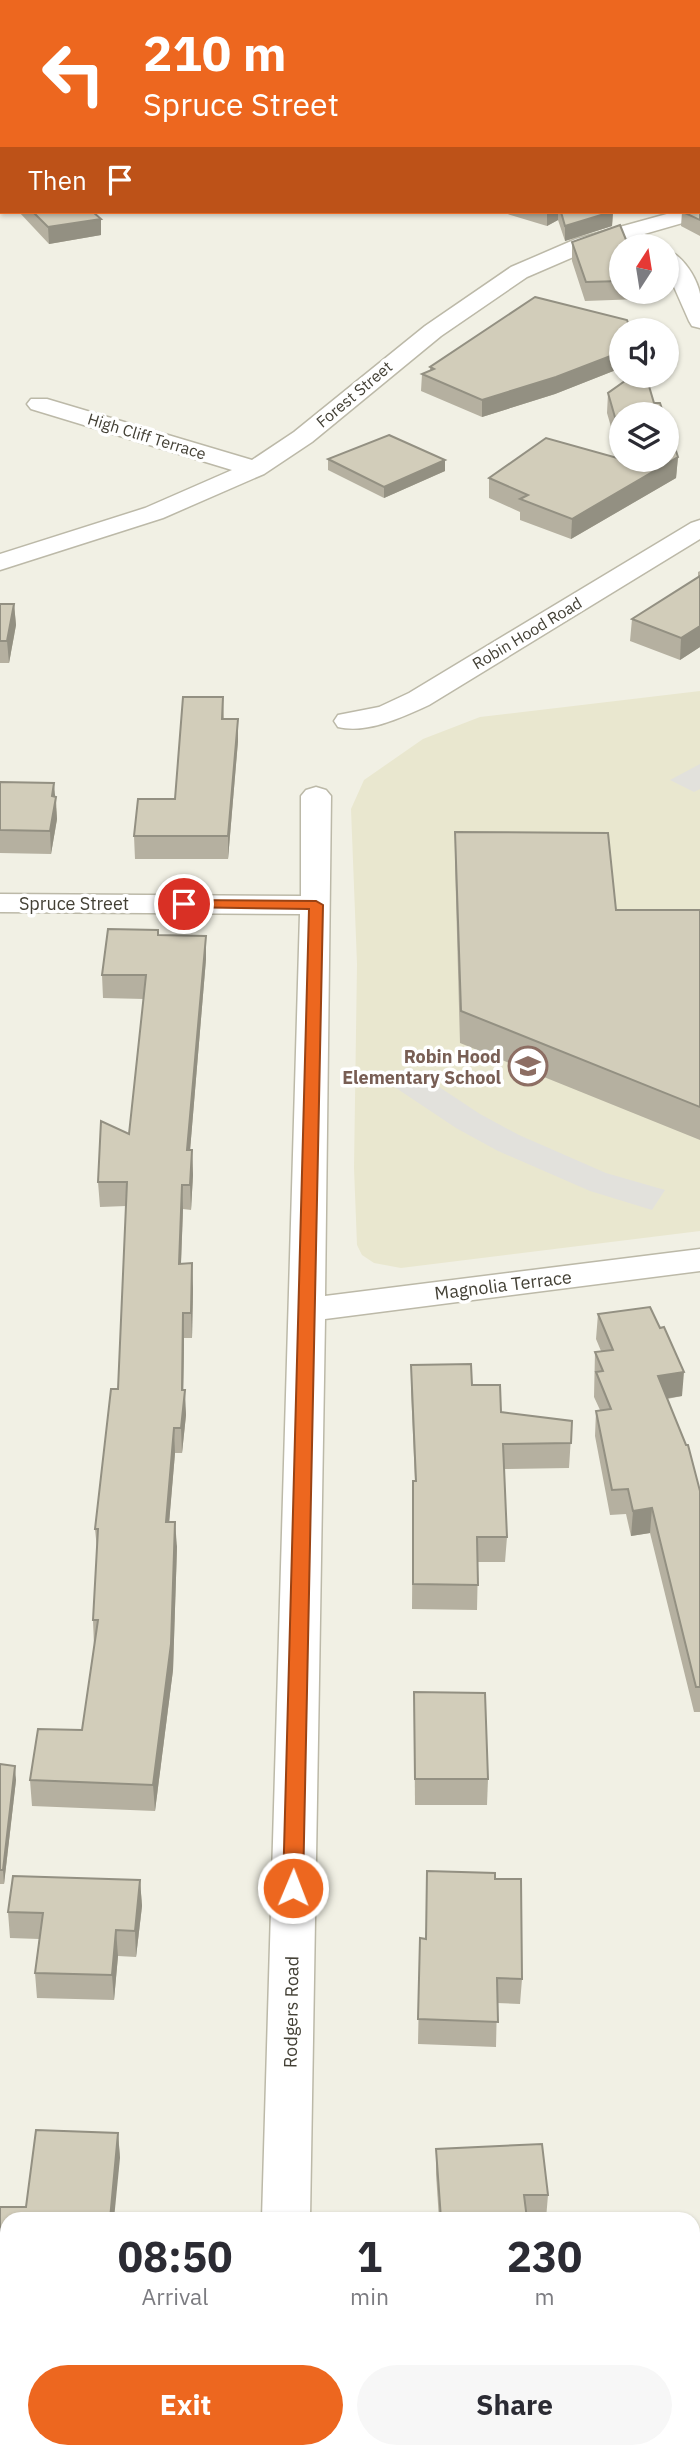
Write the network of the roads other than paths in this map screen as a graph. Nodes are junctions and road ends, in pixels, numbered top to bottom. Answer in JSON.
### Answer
{"nodes":[{"id":1,"x":689,"y":214,"type":"edge"},
{"id":2,"x":618,"y":234,"type":"edge"},
{"id":3,"x":609,"y":237,"type":"edge"},
{"id":4,"x":679,"y":272,"type":"edge"},
{"id":5,"x":700,"y":321,"type":"edge"},
{"id":6,"x":39,"y":404,"type":"dead end"},
{"id":7,"x":255,"y":469,"type":"junction"},
{"id":8,"x":700,"y":528,"type":"edge"},
{"id":9,"x":0,"y":562,"type":"edge"},
{"id":10,"x":348,"y":721,"type":"dead end"},
{"id":11,"x":316,"y":796,"type":"dead end"},
{"id":12,"x":0,"y":903,"type":"edge"},
{"id":13,"x":316,"y":905,"type":"junction"},
{"id":14,"x":700,"y":1260,"type":"edge"},
{"id":15,"x":307,"y":1310,"type":"junction"},
{"id":16,"x":286,"y":2212,"type":"edge"}],
"edges":[{"from":1,"to":2,"type":"street","name":"Forest Street"},
{"from":3,"to":7,"type":"street","name":"Forest Street"},
{"from":4,"to":5,"type":"street"},
{"from":6,"to":7,"type":"street","name":"High Cliff Terrace"},
{"from":7,"to":9,"type":"street","name":"Forest Street"},
{"from":8,"to":10,"type":"street","name":"Robin Hood Road"},
{"from":11,"to":13,"type":"street","name":"Rodgers Road"},
{"from":12,"to":13,"type":"street","name":"Spruce Street"},
{"from":13,"to":15,"type":"street","name":"Rodgers Road"},
{"from":14,"to":15,"type":"street","name":"Magnolia Terrace"},
{"from":15,"to":16,"type":"street","name":"Rodgers Road"}]}
